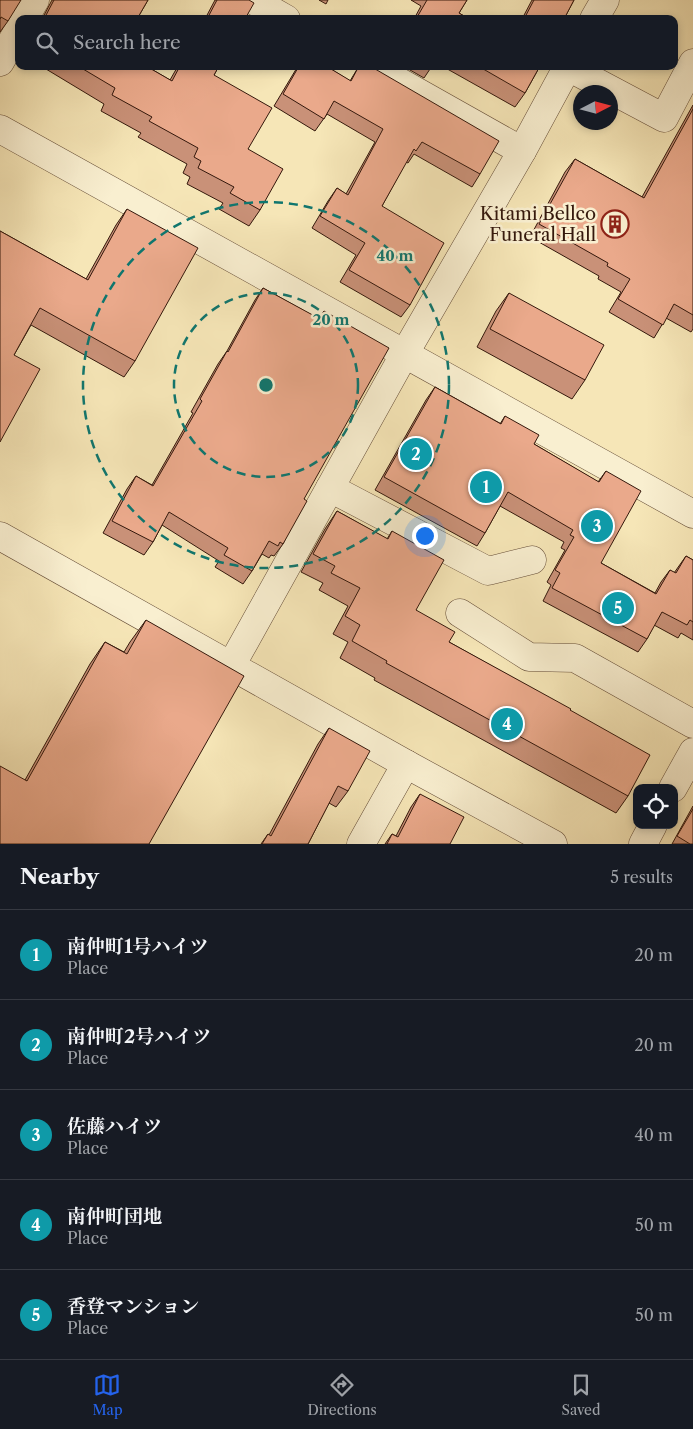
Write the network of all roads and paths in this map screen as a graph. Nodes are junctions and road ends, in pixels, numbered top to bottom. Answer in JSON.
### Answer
{"nodes":[{"id":1,"x":35,"y":0,"type":"edge"},
{"id":2,"x":253,"y":0,"type":"edge"},
{"id":3,"x":604,"y":0,"type":"edge"},
{"id":4,"x":26,"y":15,"type":"edge"},
{"id":5,"x":279,"y":15,"type":"edge"},
{"id":6,"x":596,"y":15,"type":"edge"},
{"id":7,"x":15,"y":36,"type":"edge"},
{"id":8,"x":0,"y":62,"type":"edge"},
{"id":9,"x":693,"y":63,"type":"edge"},
{"id":10,"x":378,"y":70,"type":"edge"},
{"id":11,"x":566,"y":70,"type":"edge"},
{"id":12,"x":575,"y":70,"type":"edge"},
{"id":13,"x":0,"y":130,"type":"edge"},
{"id":14,"x":522,"y":151,"type":"junction"},
{"id":15,"x":405,"y":353,"type":"junction"},
{"id":16,"x":330,"y":488,"type":"junction"},
{"id":17,"x":693,"y":514,"type":"edge"},
{"id":18,"x":0,"y":536,"type":"edge"},
{"id":19,"x":532,"y":560,"type":"dead end"},
{"id":20,"x":460,"y":613,"type":"dead end"},
{"id":21,"x":232,"y":666,"type":"junction"},
{"id":22,"x":693,"y":724,"type":"edge"},
{"id":23,"x":693,"y":752,"type":"edge"},
{"id":24,"x":406,"y":764,"type":"junction"},
{"id":25,"x":676,"y":784,"type":"edge"},
{"id":26,"x":651,"y":829,"type":"edge"},
{"id":27,"x":362,"y":844,"type":"edge"},
{"id":28,"x":552,"y":844,"type":"edge"},
{"id":29,"x":643,"y":844,"type":"edge"}],
"edges":[{"from":1,"to":4,"type":"street"},
{"from":2,"to":5,"type":"street"},
{"from":3,"to":6,"type":"street"},
{"from":7,"to":8,"type":"street"},
{"from":9,"to":12,"type":"street"},
{"from":10,"to":14,"type":"street"},
{"from":11,"to":14,"type":"street"},
{"from":13,"to":15,"type":"street"},
{"from":14,"to":15,"type":"street"},
{"from":15,"to":16,"type":"street"},
{"from":15,"to":17,"type":"street"},
{"from":16,"to":19,"type":"street"},
{"from":16,"to":21,"type":"street"},
{"from":18,"to":21,"type":"street"},
{"from":20,"to":22,"type":"street"},
{"from":21,"to":24,"type":"street"},
{"from":23,"to":25,"type":"street"},
{"from":24,"to":27,"type":"street"},
{"from":24,"to":28,"type":"street"},
{"from":26,"to":29,"type":"street"}]}
